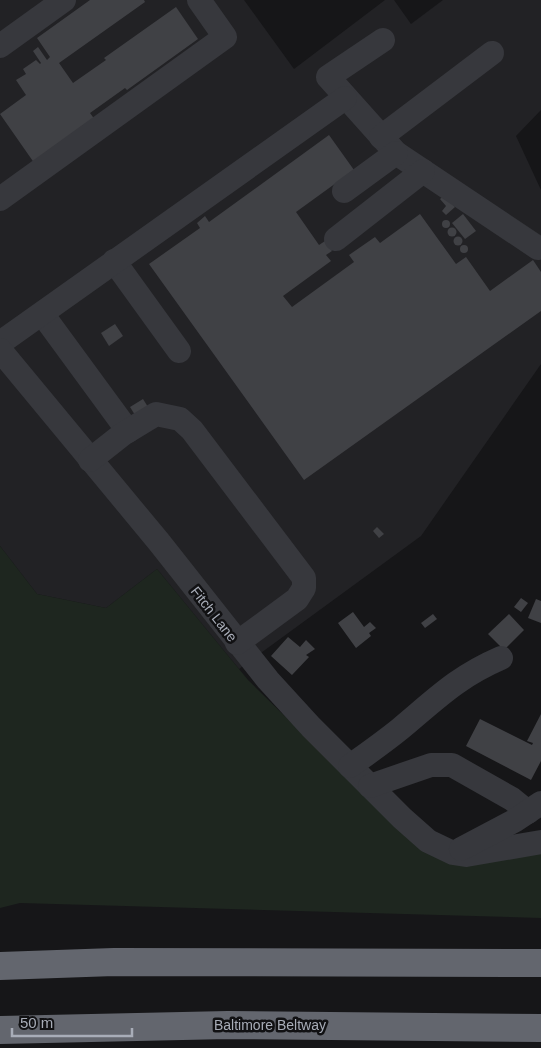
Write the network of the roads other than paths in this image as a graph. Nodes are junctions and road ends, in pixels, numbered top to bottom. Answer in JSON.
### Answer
{"nodes":[{"id":1,"x":64,"y":0,"type":"edge"},
{"id":2,"x":199,"y":0,"type":"edge"},
{"id":3,"x":383,"y":40,"type":"dead end"},
{"id":4,"x":0,"y":46,"type":"edge"},
{"id":5,"x":492,"y":53,"type":"dead end"},
{"id":6,"x":345,"y":98,"type":"junction"},
{"id":7,"x":389,"y":145,"type":"junction"},
{"id":8,"x":423,"y":171,"type":"junction"},
{"id":9,"x":344,"y":191,"type":"dead end"},
{"id":10,"x":0,"y":199,"type":"edge"},
{"id":11,"x":336,"y":238,"type":"dead end"},
{"id":12,"x":538,"y":248,"type":"dead end"},
{"id":13,"x":114,"y":261,"type":"junction"},
{"id":14,"x":43,"y":315,"type":"junction"},
{"id":15,"x":0,"y":343,"type":"edge"},
{"id":16,"x":0,"y":350,"type":"edge"},
{"id":17,"x":179,"y":351,"type":"dead end"},
{"id":18,"x":128,"y":431,"type":"junction"},
{"id":19,"x":90,"y":460,"type":"junction"},
{"id":20,"x":237,"y":643,"type":"junction"},
{"id":21,"x":501,"y":658,"type":"dead end"},
{"id":22,"x":350,"y":766,"type":"junction"},
{"id":23,"x":370,"y":786,"type":"junction"},
{"id":24,"x":534,"y":807,"type":"edge"},
{"id":25,"x":541,"y":842,"type":"edge"},
{"id":26,"x":453,"y":853,"type":"junction"},
{"id":27,"x":541,"y":963,"type":"edge"},
{"id":28,"x":0,"y":966,"type":"edge"},
{"id":29,"x":358,"y":1026,"type":"junction"},
{"id":30,"x":541,"y":1028,"type":"edge"},
{"id":31,"x":0,"y":1030,"type":"edge"},
{"id":32,"x":0,"y":1047,"type":"edge"}],
"edges":[{"from":1,"to":4,"type":"street"},
{"from":2,"to":10,"type":"street"},
{"from":3,"to":6,"type":"street"},
{"from":5,"to":7,"type":"street"},
{"from":6,"to":7,"type":"street"},
{"from":6,"to":13,"type":"street"},
{"from":7,"to":8,"type":"street"},
{"from":7,"to":9,"type":"street"},
{"from":8,"to":11,"type":"street"},
{"from":8,"to":12,"type":"street"},
{"from":13,"to":14,"type":"street"},
{"from":13,"to":17,"type":"street"},
{"from":14,"to":15,"type":"street"},
{"from":14,"to":18,"type":"street"},
{"from":16,"to":19,"type":"street","name":"Fitch Lane"},
{"from":18,"to":19,"type":"street"},
{"from":18,"to":20,"type":"street"},
{"from":19,"to":20,"type":"street","name":"Fitch Lane"},
{"from":20,"to":22,"type":"street","name":"Fitch Lane"},
{"from":21,"to":22,"type":"street"},
{"from":22,"to":23,"type":"street","name":"Fitch Lane"},
{"from":23,"to":24,"type":"street"},
{"from":23,"to":26,"type":"street","name":"Fitch Lane"},
{"from":24,"to":26,"type":"street"},
{"from":25,"to":26,"type":"street"},
{"from":27,"to":28,"type":"highway"},
{"from":29,"to":30,"type":"highway","name":"Baltimore Beltway"},
{"from":29,"to":31,"type":"highway","name":"Baltimore Beltway"},
{"from":29,"to":32,"type":"highway"}]}
